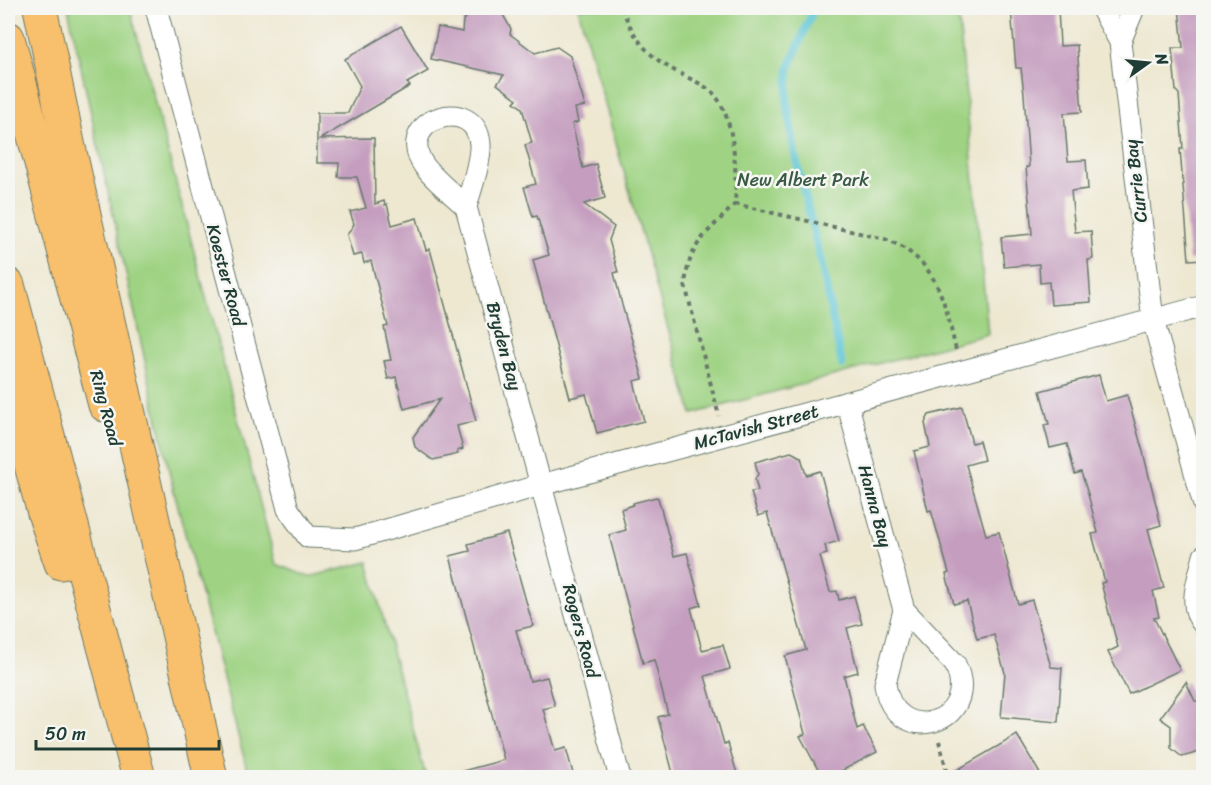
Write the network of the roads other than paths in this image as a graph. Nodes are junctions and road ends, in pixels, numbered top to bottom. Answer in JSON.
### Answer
{"nodes":[{"id":1,"x":40,"y":8,"type":"edge"},
{"id":2,"x":156,"y":8,"type":"edge"},
{"id":3,"x":1101,"y":8,"type":"edge"},
{"id":4,"x":1134,"y":8,"type":"edge"},
{"id":5,"x":8,"y":38,"type":"edge"},
{"id":6,"x":1120,"y":42,"type":"junction"},
{"id":7,"x":466,"y":207,"type":"dead end"},
{"id":8,"x":8,"y":285,"type":"edge"},
{"id":9,"x":1203,"y":306,"type":"edge"},
{"id":10,"x":1153,"y":320,"type":"junction"},
{"id":11,"x":8,"y":381,"type":"edge"},
{"id":12,"x":847,"y":402,"type":"junction"},
{"id":13,"x":541,"y":485,"type":"junction"},
{"id":14,"x":1203,"y":505,"type":"edge"},
{"id":15,"x":308,"y":537,"type":"joint"},
{"id":16,"x":1203,"y":556,"type":"edge"},
{"id":17,"x":904,"y":610,"type":"junction"},
{"id":18,"x":1203,"y":625,"type":"edge"},
{"id":19,"x":138,"y":777,"type":"edge"},
{"id":20,"x":204,"y":777,"type":"edge"},
{"id":21,"x":211,"y":777,"type":"edge"},
{"id":22,"x":620,"y":777,"type":"edge"}],
"edges":[{"from":1,"to":21,"type":"highway"},
{"from":2,"to":15,"type":"street","name":"Koester Road"},
{"from":3,"to":6,"type":"street","name":"Currie Bay"},
{"from":4,"to":6,"type":"street","name":"Currie Bay"},
{"from":5,"to":20,"type":"highway","name":"Ring Road"},
{"from":6,"to":10,"type":"street","name":"Currie Bay"},
{"from":7,"to":13,"type":"street","name":"Bryden Bay"},
{"from":8,"to":19,"type":"highway"},
{"from":9,"to":10,"type":"street","name":"McTavish Street"},
{"from":10,"to":12,"type":"street","name":"McTavish Street"},
{"from":10,"to":14,"type":"street","name":"Currie Bay"},
{"from":11,"to":19,"type":"highway"},
{"from":12,"to":13,"type":"street","name":"McTavish Street"},
{"from":12,"to":17,"type":"street","name":"Hanna Bay"},
{"from":13,"to":15,"type":"street","name":"McTavish Street"},
{"from":13,"to":22,"type":"street","name":"Rogers Road"},
{"from":16,"to":18,"type":"street"},
{"from":17,"to":17,"type":"street","name":"Hanna Bay"}]}
